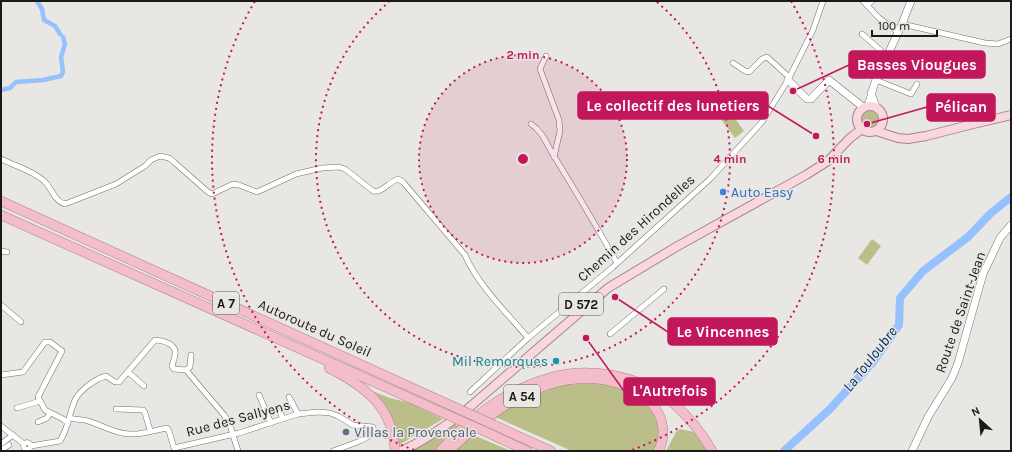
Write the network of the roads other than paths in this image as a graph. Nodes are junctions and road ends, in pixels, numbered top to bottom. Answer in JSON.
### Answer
{"nodes":[{"id":1,"x":823,"y":1,"type":"edge"},
{"id":2,"x":872,"y":1,"type":"edge"},
{"id":3,"x":911,"y":1,"type":"edge"},
{"id":4,"x":865,"y":3,"type":"edge"},
{"id":5,"x":902,"y":24,"type":"junction"},
{"id":6,"x":898,"y":32,"type":"junction"},
{"id":7,"x":862,"y":34,"type":"dead end"},
{"id":8,"x":1011,"y":39,"type":"edge"},
{"id":9,"x":546,"y":56,"type":"dead end"},
{"id":10,"x":887,"y":56,"type":"junction"},
{"id":11,"x":733,"y":63,"type":"dead end"},
{"id":12,"x":788,"y":78,"type":"junction"},
{"id":13,"x":876,"y":80,"type":"junction"},
{"id":14,"x":917,"y":84,"type":"dead end"},
{"id":15,"x":869,"y":107,"type":"junction"},
{"id":16,"x":1011,"y":115,"type":"edge"},
{"id":17,"x":531,"y":124,"type":"dead end"},
{"id":18,"x":860,"y":126,"type":"junction"},
{"id":19,"x":879,"y":128,"type":"junction"},
{"id":20,"x":554,"y":157,"type":"junction"},
{"id":21,"x":1,"y":159,"type":"edge"},
{"id":22,"x":1,"y":201,"type":"edge"},
{"id":23,"x":1,"y":215,"type":"edge"},
{"id":24,"x":1011,"y":225,"type":"edge"},
{"id":25,"x":1,"y":251,"type":"edge"},
{"id":26,"x":7,"y":252,"type":"dead end"},
{"id":27,"x":653,"y":260,"type":"junction"},
{"id":28,"x":617,"y":263,"type":"junction"},
{"id":29,"x":664,"y":288,"type":"dead end"},
{"id":30,"x":576,"y":303,"type":"junction"},
{"id":31,"x":1,"y":304,"type":"edge"},
{"id":32,"x":21,"y":322,"type":"dead end"},
{"id":33,"x":244,"y":324,"type":"junction"},
{"id":34,"x":610,"y":334,"type":"dead end"},
{"id":35,"x":528,"y":338,"type":"junction"},
{"id":36,"x":191,"y":355,"type":"dead end"},
{"id":37,"x":521,"y":363,"type":"junction"},
{"id":38,"x":186,"y":370,"type":"junction"},
{"id":39,"x":128,"y":372,"type":"junction"},
{"id":40,"x":1,"y":375,"type":"edge"},
{"id":41,"x":144,"y":386,"type":"dead end"},
{"id":42,"x":470,"y":392,"type":"dead end"},
{"id":43,"x":259,"y":395,"type":"dead end"},
{"id":44,"x":289,"y":397,"type":"dead end"},
{"id":45,"x":40,"y":401,"type":"junction"},
{"id":46,"x":17,"y":408,"type":"dead end"},
{"id":47,"x":116,"y":409,"type":"dead end"},
{"id":48,"x":280,"y":412,"type":"dead end"},
{"id":49,"x":50,"y":413,"type":"junction"},
{"id":50,"x":298,"y":414,"type":"junction"},
{"id":51,"x":283,"y":419,"type":"junction"},
{"id":52,"x":69,"y":421,"type":"junction"},
{"id":53,"x":38,"y":422,"type":"dead end"},
{"id":54,"x":271,"y":423,"type":"junction"},
{"id":55,"x":1,"y":426,"type":"edge"},
{"id":56,"x":150,"y":430,"type":"junction"},
{"id":57,"x":512,"y":433,"type":"junction"},
{"id":58,"x":233,"y":434,"type":"junction"},
{"id":59,"x":14,"y":435,"type":"junction"},
{"id":60,"x":1,"y":444,"type":"edge"},
{"id":61,"x":9,"y":445,"type":"dead end"},
{"id":62,"x":31,"y":449,"type":"edge"},
{"id":63,"x":1,"y":450,"type":"edge"},
{"id":64,"x":238,"y":451,"type":"edge"},
{"id":65,"x":332,"y":451,"type":"edge"},
{"id":66,"x":395,"y":451,"type":"edge"},
{"id":67,"x":401,"y":451,"type":"edge"},
{"id":68,"x":440,"y":451,"type":"edge"},
{"id":69,"x":449,"y":451,"type":"edge"},
{"id":70,"x":527,"y":451,"type":"edge"},
{"id":71,"x":551,"y":451,"type":"edge"},
{"id":72,"x":559,"y":451,"type":"edge"},
{"id":73,"x":658,"y":451,"type":"edge"},
{"id":74,"x":712,"y":451,"type":"edge"},
{"id":75,"x":912,"y":451,"type":"edge"}],
"edges":[{"from":1,"to":12,"type":"street","name":"Chemin des Hirondelles"},
{"from":2,"to":4,"type":"street"},
{"from":3,"to":5,"type":"street"},
{"from":4,"to":6,"type":"street"},
{"from":5,"to":6,"type":"street"},
{"from":5,"to":8,"type":"street"},
{"from":6,"to":10,"type":"street"},
{"from":7,"to":10,"type":"street"},
{"from":9,"to":20,"type":"street"},
{"from":10,"to":13,"type":"street"},
{"from":11,"to":12,"type":"street"},
{"from":12,"to":15,"type":"street"},
{"from":12,"to":28,"type":"street","name":"Chemin des Hirondelles"},
{"from":13,"to":14,"type":"street"},
{"from":13,"to":15,"type":"street"},
{"from":15,"to":18,"type":"main road"},
{"from":15,"to":19,"type":"main road"},
{"from":16,"to":19,"type":"main road"},
{"from":17,"to":20,"type":"street"},
{"from":18,"to":19,"type":"main road"},
{"from":18,"to":27,"type":"main road","number":"D 572"},
{"from":20,"to":28,"type":"street"},
{"from":21,"to":35,"type":"street"},
{"from":22,"to":57,"type":"highway","name":"Autoroute du Soleil","number":"A 7","bridge":true},
{"from":23,"to":33,"type":"highway","name":"Autoroute du Soleil","number":"A 7"},
{"from":24,"to":75,"type":"street","name":"Route de Saint-Jean"},
{"from":25,"to":26,"type":"street"},
{"from":27,"to":30,"type":"main road","number":"D 572"},
{"from":27,"to":37,"type":"main road","number":"D 572"},
{"from":28,"to":30,"type":"street","name":"Chemin des Hirondelles"},
{"from":29,"to":34,"type":"street"},
{"from":30,"to":35,"type":"street","name":"Chemin des Hirondelles"},
{"from":30,"to":37,"type":"main road","number":"D 572"},
{"from":31,"to":32,"type":"street"},
{"from":33,"to":66,"type":"highway"},
{"from":33,"to":70,"type":"highway","name":"Autoroute du Soleil","number":"A 7","bridge":true},
{"from":35,"to":42,"type":"street","name":"Chemin des Hirondelles"},
{"from":36,"to":38,"type":"street"},
{"from":37,"to":67,"type":"main road","number":"D 572"},
{"from":38,"to":39,"type":"street"},
{"from":38,"to":58,"type":"street"},
{"from":39,"to":41,"type":"street"},
{"from":39,"to":52,"type":"street"},
{"from":40,"to":45,"type":"street"},
{"from":43,"to":54,"type":"street"},
{"from":44,"to":50,"type":"street"},
{"from":45,"to":46,"type":"street"},
{"from":45,"to":49,"type":"street"},
{"from":47,"to":56,"type":"street"},
{"from":48,"to":51,"type":"street"},
{"from":49,"to":52,"type":"street","name":"Rue des Sallyens"},
{"from":49,"to":53,"type":"street"},
{"from":50,"to":51,"type":"street","name":"Rue des Sallyens"},
{"from":50,"to":65,"type":"street","name":"Rue des Sallyens"},
{"from":51,"to":54,"type":"street","name":"Rue des Sallyens"},
{"from":52,"to":56,"type":"street","name":"Rue des Sallyens"},
{"from":52,"to":62,"type":"street"},
{"from":54,"to":58,"type":"street","name":"Rue des Sallyens"},
{"from":55,"to":59,"type":"street"},
{"from":56,"to":58,"type":"street","name":"Rue des Sallyens"},
{"from":57,"to":71,"type":"highway","name":"Autoroute du Soleil","number":"A 7"},
{"from":57,"to":72,"type":"highway"},
{"from":58,"to":64,"type":"street"},
{"from":59,"to":60,"type":"street"},
{"from":59,"to":62,"type":"street"},
{"from":61,"to":63,"type":"street"},
{"from":68,"to":74,"type":"highway","number":"A 54"},
{"from":69,"to":73,"type":"highway","number":"A 54"}]}
